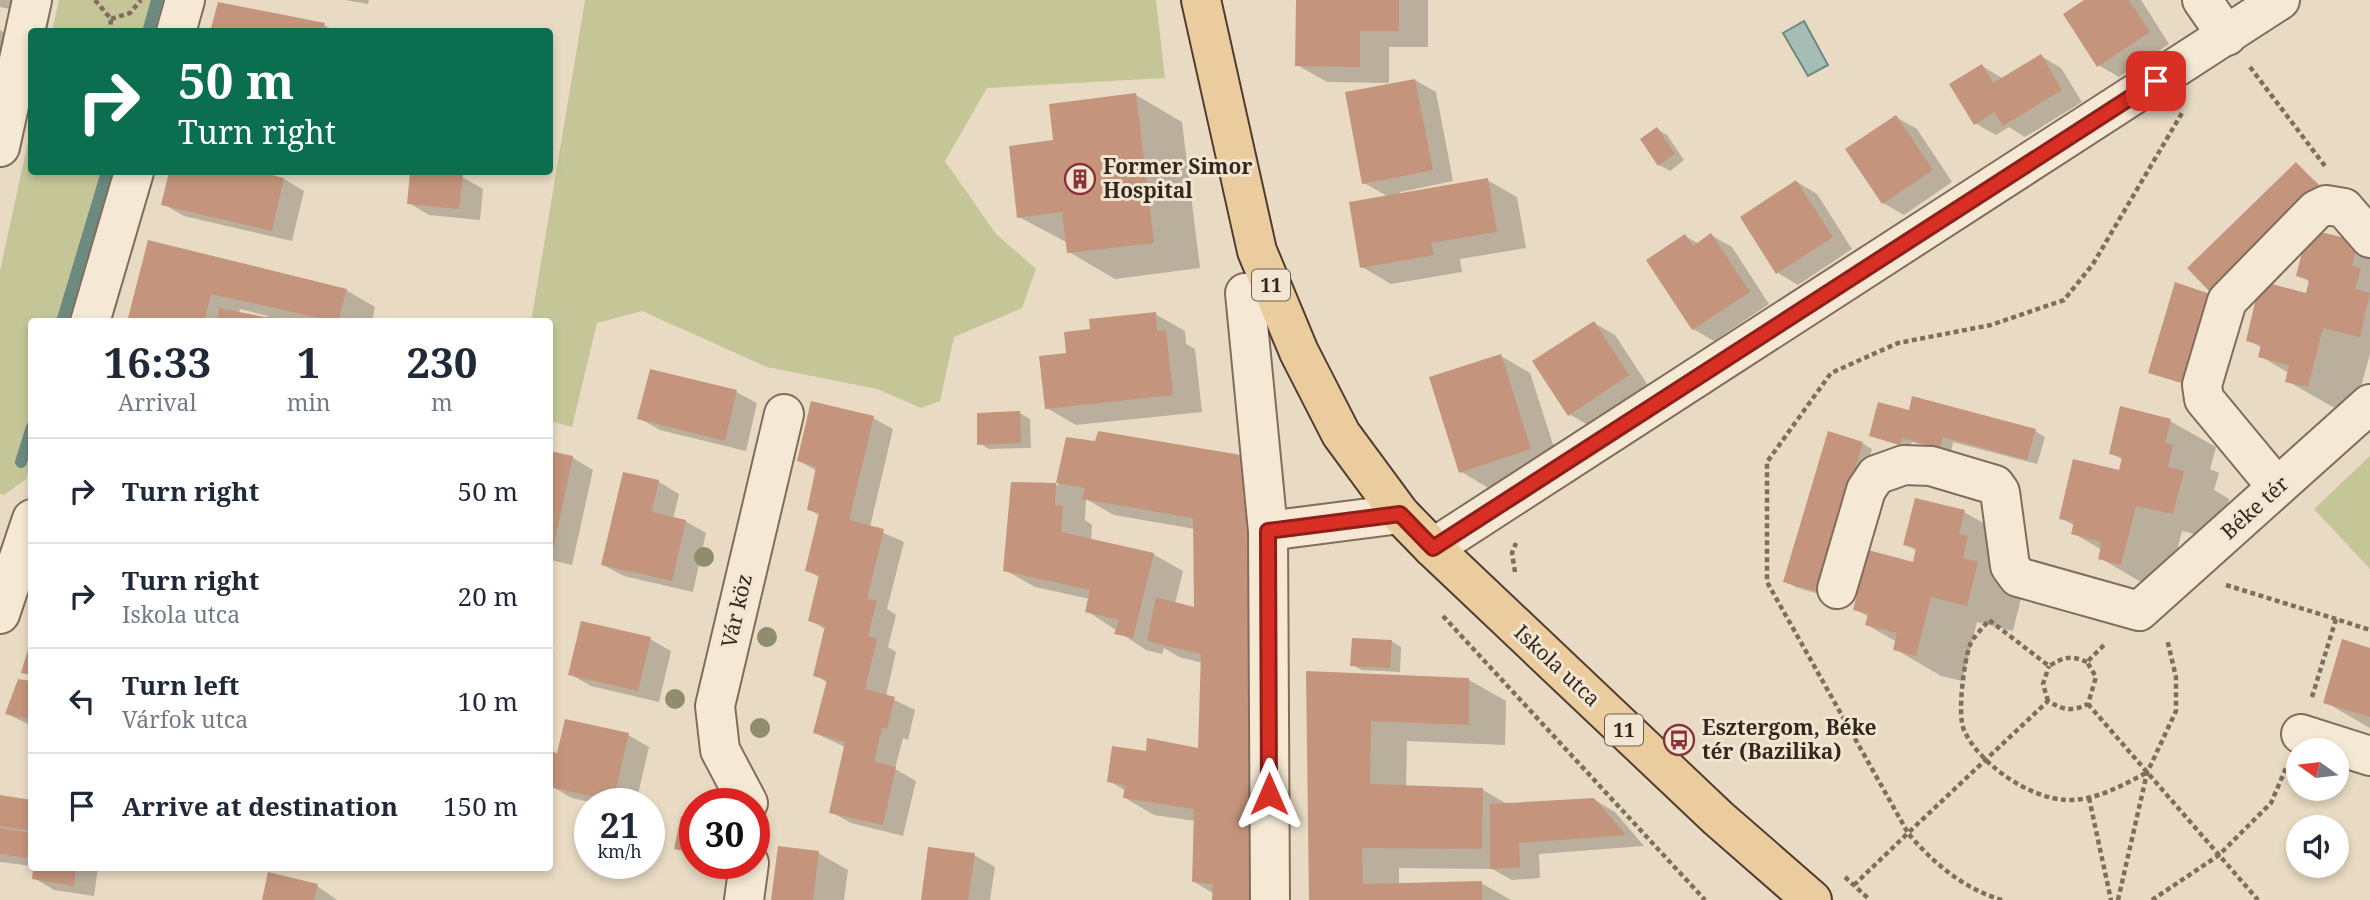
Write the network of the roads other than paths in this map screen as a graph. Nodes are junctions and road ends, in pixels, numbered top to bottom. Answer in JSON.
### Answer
{"nodes":[{"id":1,"x":185,"y":0,"type":"edge"},
{"id":2,"x":2202,"y":0,"type":"edge"},
{"id":3,"x":2280,"y":0,"type":"edge"},
{"id":4,"x":20,"y":10,"type":"edge"},
{"id":5,"x":1208,"y":10,"type":"edge"},
{"id":6,"x":177,"y":28,"type":"edge"},
{"id":7,"x":2227,"y":36,"type":"junction"},
{"id":8,"x":0,"y":147,"type":"edge"},
{"id":9,"x":133,"y":175,"type":"edge"},
{"id":10,"x":2370,"y":238,"type":"edge"},
{"id":11,"x":1245,"y":293,"type":"dead end"},
{"id":12,"x":91,"y":318,"type":"edge"},
{"id":13,"x":2370,"y":404,"type":"edge"},
{"id":14,"x":784,"y":414,"type":"dead end"},
{"id":15,"x":2277,"y":487,"type":"junction"},
{"id":16,"x":0,"y":509,"type":"edge"},
{"id":17,"x":1400,"y":514,"type":"junction"},
{"id":18,"x":28,"y":517,"type":"edge"},
{"id":19,"x":28,"y":530,"type":"edge"},
{"id":20,"x":1268,"y":531,"type":"junction"},
{"id":21,"x":1433,"y":548,"type":"junction"},
{"id":22,"x":1837,"y":589,"type":"dead end"},
{"id":23,"x":0,"y":614,"type":"edge"},
{"id":24,"x":2301,"y":734,"type":"dead end"},
{"id":25,"x":2370,"y":756,"type":"edge"},
{"id":26,"x":740,"y":788,"type":"edge"},
{"id":27,"x":747,"y":879,"type":"edge"},
{"id":28,"x":744,"y":900,"type":"edge"},
{"id":29,"x":1270,"y":900,"type":"edge"},
{"id":30,"x":1812,"y":900,"type":"edge"}],
"edges":[{"from":1,"to":6,"type":"street"},
{"from":2,"to":7,"type":"street"},
{"from":3,"to":7,"type":"street"},
{"from":4,"to":8,"type":"street"},
{"from":5,"to":17,"type":"main road","number":"11"},
{"from":7,"to":21,"type":"street"},
{"from":9,"to":12,"type":"street"},
{"from":10,"to":15,"type":"street"},
{"from":11,"to":20,"type":"street"},
{"from":13,"to":15,"type":"street","name":"Béke tér"},
{"from":14,"to":26,"type":"street","name":"Vár köz"},
{"from":15,"to":22,"type":"street","name":"Béke tér"},
{"from":16,"to":18,"type":"street"},
{"from":17,"to":20,"type":"street"},
{"from":17,"to":21,"type":"main road","name":"Iskola utca","number":"11"},
{"from":19,"to":23,"type":"street"},
{"from":20,"to":29,"type":"street"},
{"from":21,"to":30,"type":"main road","name":"Iskola utca","number":"11"},
{"from":24,"to":25,"type":"street"},
{"from":27,"to":28,"type":"street"}]}
